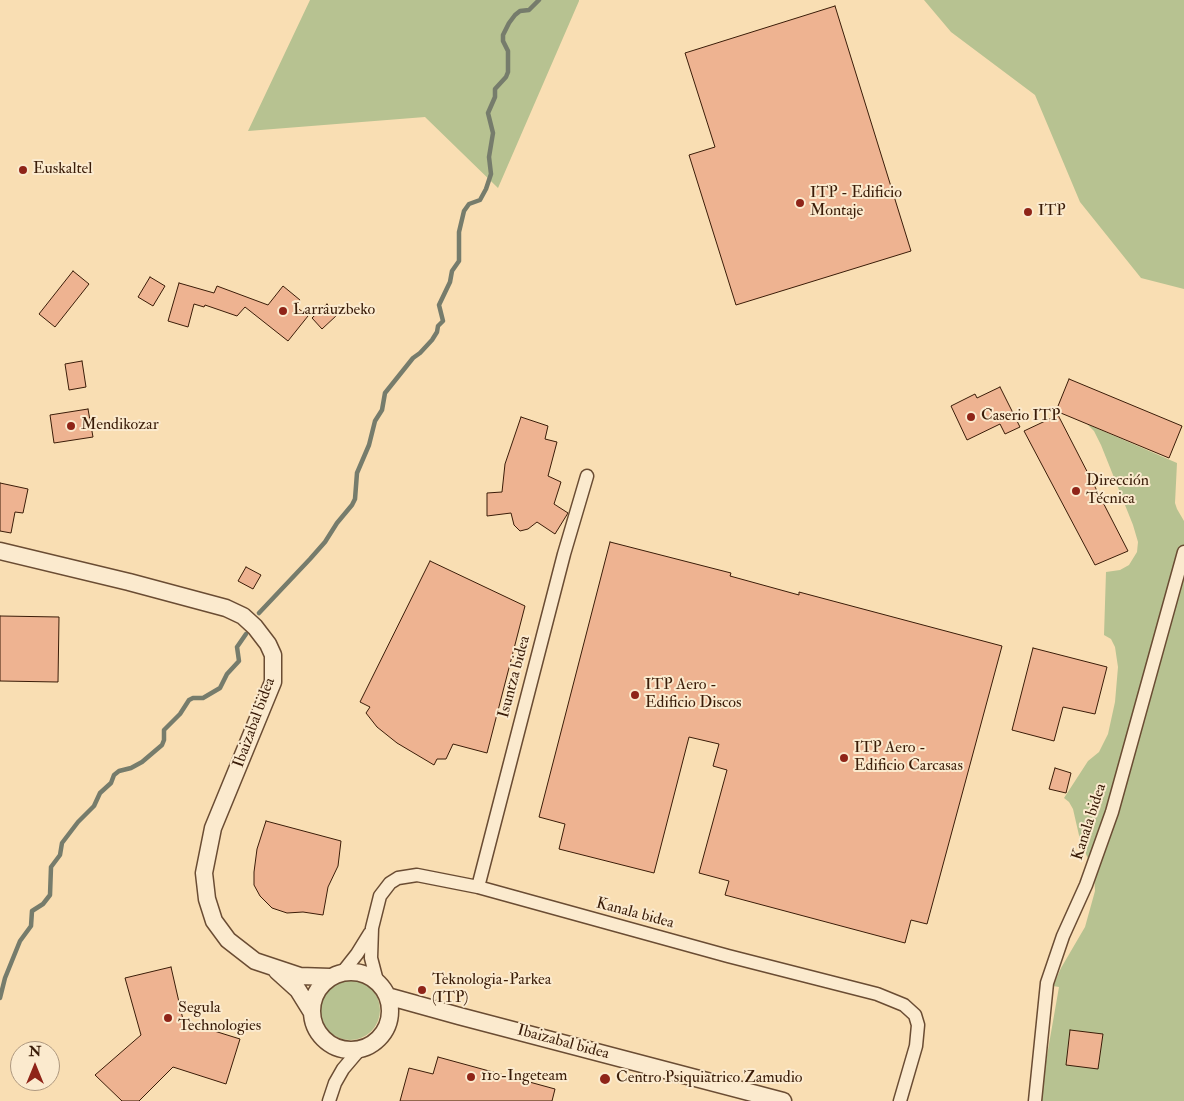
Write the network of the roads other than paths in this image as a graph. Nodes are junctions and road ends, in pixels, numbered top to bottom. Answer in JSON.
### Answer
{"nodes":[{"id":1,"x":586,"y":476,"type":"dead end"},
{"id":2,"x":0,"y":551,"type":"edge"},
{"id":3,"x":1184,"y":552,"type":"edge"},
{"id":4,"x":478,"y":887,"type":"junction"},
{"id":5,"x":372,"y":928,"type":"junction"},
{"id":6,"x":271,"y":968,"type":"junction"},
{"id":7,"x":336,"y":975,"type":"junction"},
{"id":8,"x":377,"y":981,"type":"junction"},
{"id":9,"x":387,"y":996,"type":"junction"},
{"id":10,"x":311,"y":1010,"type":"junction"},
{"id":11,"x":360,"y":1049,"type":"junction"},
{"id":12,"x":901,"y":1100,"type":"edge"},
{"id":13,"x":329,"y":1101,"type":"edge"},
{"id":14,"x":783,"y":1101,"type":"edge"},
{"id":15,"x":1035,"y":1101,"type":"edge"}],
"edges":[{"from":1,"to":4,"type":"street","name":"Isuntza bidea"},
{"from":2,"to":6,"type":"street","name":"Ibaizabal bidea"},
{"from":3,"to":15,"type":"street","name":"Kanala bidea"},
{"from":4,"to":5,"type":"street","name":"Kanala bidea"},
{"from":4,"to":12,"type":"street","name":"Kanala bidea"},
{"from":5,"to":7,"type":"street","name":"Kanala bidea"},
{"from":5,"to":8,"type":"street","name":"Kanala bidea"},
{"from":6,"to":7,"type":"street","name":"Ibaizabal bidea"},
{"from":6,"to":10,"type":"street","name":"Ibaizabal bidea"},
{"from":7,"to":8,"type":"street"},
{"from":7,"to":10,"type":"street"},
{"from":8,"to":9,"type":"street"},
{"from":9,"to":11,"type":"street"},
{"from":9,"to":14,"type":"street","name":"Ibaizabal bidea"},
{"from":10,"to":11,"type":"street"},
{"from":11,"to":13,"type":"street"}]}
